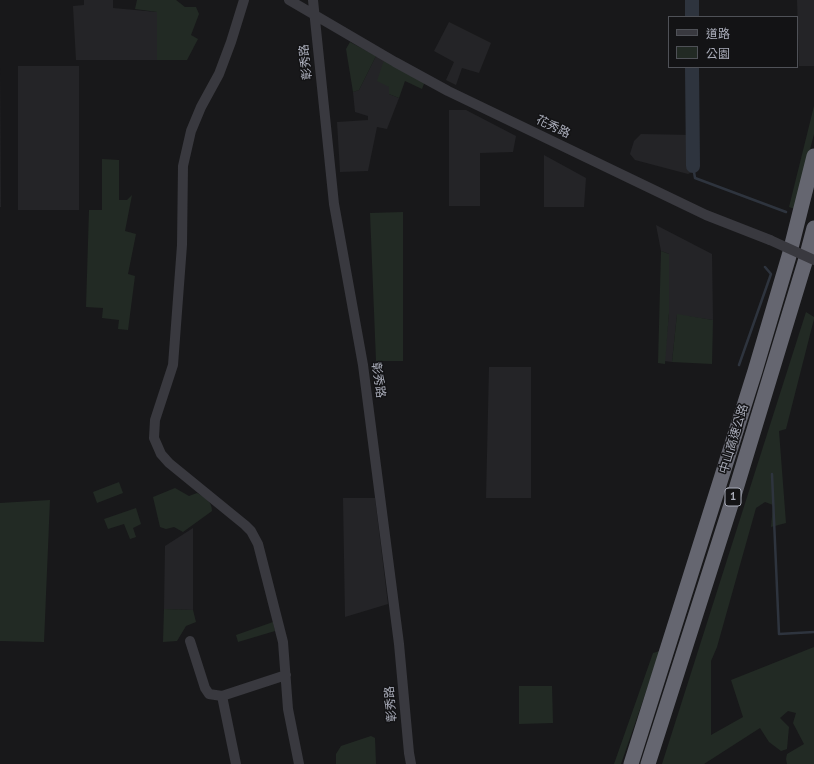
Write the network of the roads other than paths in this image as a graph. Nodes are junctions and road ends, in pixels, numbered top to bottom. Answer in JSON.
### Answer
{"nodes":[{"id":1,"x":244,"y":0,"type":"edge"},
{"id":2,"x":289,"y":0,"type":"edge"},
{"id":3,"x":313,"y":0,"type":"edge"},
{"id":4,"x":315,"y":14,"type":"junction"},
{"id":5,"x":814,"y":156,"type":"edge"},
{"id":6,"x":814,"y":228,"type":"edge"},
{"id":7,"x":814,"y":260,"type":"edge"},
{"id":8,"x":190,"y":641,"type":"dead end"},
{"id":9,"x":286,"y":675,"type":"junction"},
{"id":10,"x":222,"y":696,"type":"junction"},
{"id":11,"x":236,"y":764,"type":"edge"},
{"id":12,"x":299,"y":764,"type":"edge"},
{"id":13,"x":412,"y":764,"type":"edge"},
{"id":14,"x":631,"y":764,"type":"edge"},
{"id":15,"x":648,"y":764,"type":"edge"}],
"edges":[{"from":1,"to":9,"type":"street"},
{"from":2,"to":4,"type":"street","name":"花秀路"},
{"from":3,"to":4,"type":"street","name":"彰秀路"},
{"from":4,"to":7,"type":"street","name":"花秀路","bridge":true},
{"from":4,"to":13,"type":"street","name":"彰秀路"},
{"from":5,"to":14,"type":"highway","name":"中山高速公路","number":"1"},
{"from":6,"to":15,"type":"highway","name":"中山高速公路","number":"1"},
{"from":8,"to":10,"type":"street"},
{"from":9,"to":10,"type":"street"},
{"from":9,"to":12,"type":"street"},
{"from":10,"to":11,"type":"street"}]}
